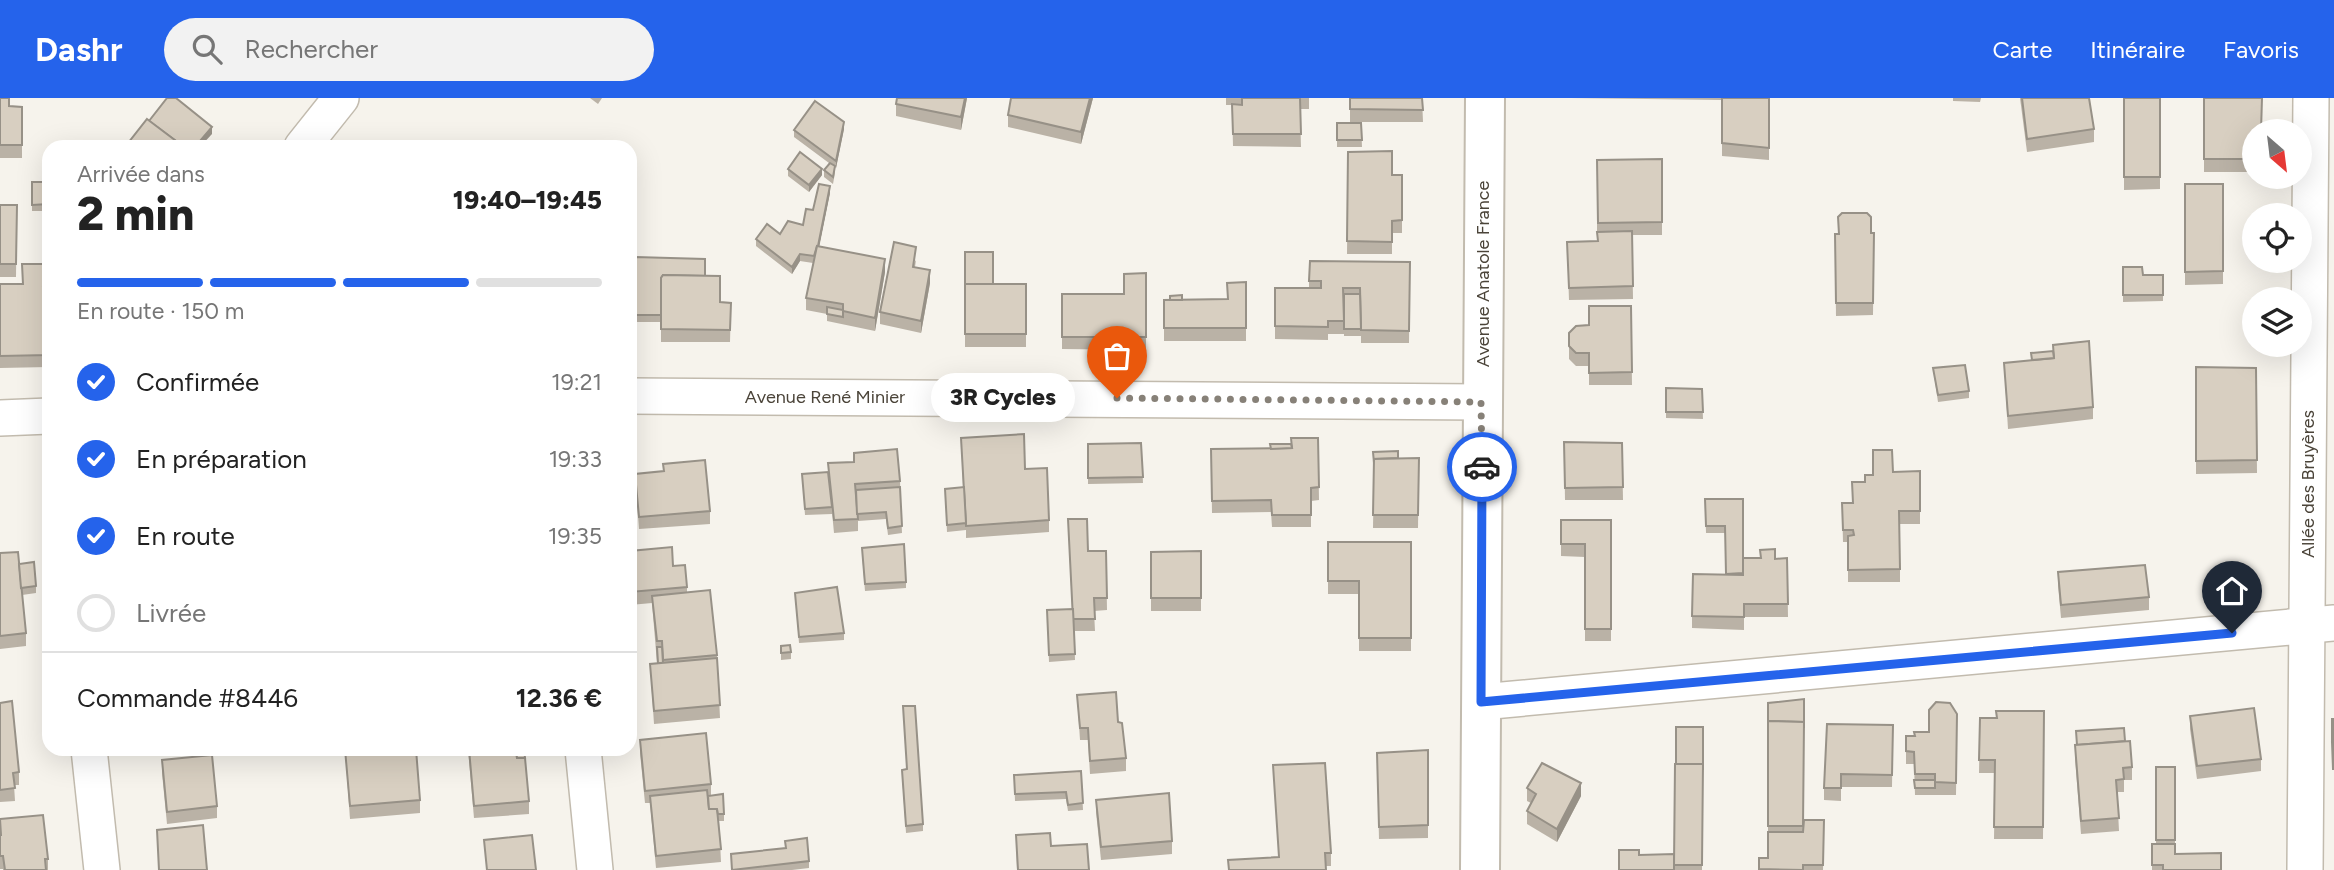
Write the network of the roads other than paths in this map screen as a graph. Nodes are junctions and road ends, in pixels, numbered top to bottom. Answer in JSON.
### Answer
{"nodes":[{"id":1,"x":341,"y":98,"type":"edge"},
{"id":2,"x":1485,"y":98,"type":"edge"},
{"id":3,"x":2311,"y":98,"type":"edge"},
{"id":4,"x":308,"y":140,"type":"edge"},
{"id":5,"x":637,"y":396,"type":"edge"},
{"id":6,"x":1481,"y":402,"type":"junction"},
{"id":7,"x":42,"y":416,"type":"edge"},
{"id":8,"x":0,"y":418,"type":"edge"},
{"id":9,"x":2320,"y":625,"type":"edge"},
{"id":10,"x":1481,"y":702,"type":"junction"},
{"id":11,"x":90,"y":756,"type":"edge"},
{"id":12,"x":584,"y":756,"type":"edge"},
{"id":13,"x":102,"y":870,"type":"edge"},
{"id":14,"x":595,"y":870,"type":"edge"},
{"id":15,"x":1480,"y":870,"type":"edge"},
{"id":16,"x":2305,"y":870,"type":"edge"}],
"edges":[{"from":1,"to":4,"type":"street"},
{"from":2,"to":6,"type":"street","name":"Avenue Anatole France"},
{"from":3,"to":9,"type":"street","name":"Allée des Bruyères"},
{"from":5,"to":6,"type":"street","name":"Avenue René Minier"},
{"from":6,"to":10,"type":"street","name":"Avenue Anatole France"},
{"from":7,"to":8,"type":"street"},
{"from":9,"to":10,"type":"street"},
{"from":9,"to":16,"type":"street","name":"Allée des Bruyères"},
{"from":10,"to":15,"type":"street","name":"Avenue Anatole France"},
{"from":11,"to":13,"type":"street"},
{"from":12,"to":14,"type":"street"}]}
